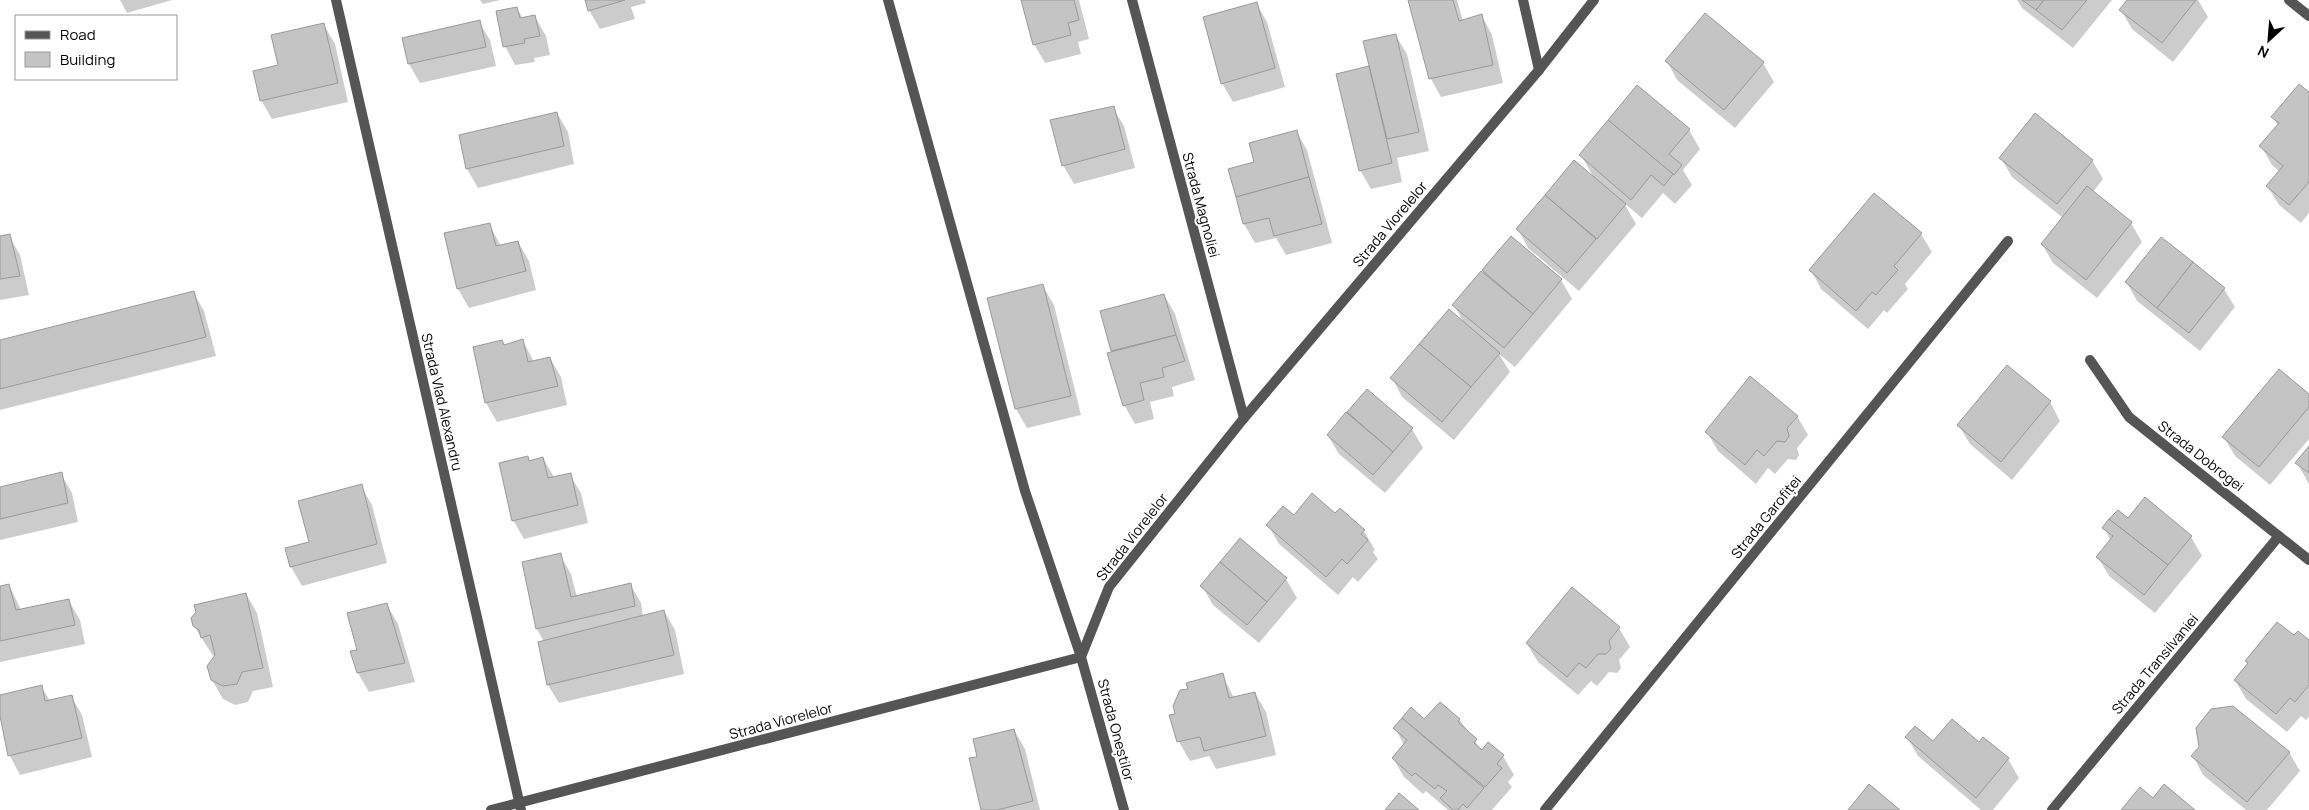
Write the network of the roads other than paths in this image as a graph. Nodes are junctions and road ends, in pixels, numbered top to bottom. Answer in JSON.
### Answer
{"nodes":[{"id":1,"x":336,"y":0,"type":"edge"},
{"id":2,"x":888,"y":0,"type":"edge"},
{"id":3,"x":1132,"y":0,"type":"edge"},
{"id":4,"x":1523,"y":0,"type":"edge"},
{"id":5,"x":1594,"y":0,"type":"edge"},
{"id":6,"x":2289,"y":0,"type":"edge"},
{"id":7,"x":2309,"y":16,"type":"edge"},
{"id":8,"x":1539,"y":70,"type":"junction"},
{"id":9,"x":2008,"y":241,"type":"dead end"},
{"id":10,"x":2090,"y":360,"type":"dead end"},
{"id":11,"x":1244,"y":418,"type":"junction"},
{"id":12,"x":2279,"y":536,"type":"junction"},
{"id":13,"x":2309,"y":560,"type":"edge"},
{"id":14,"x":1081,"y":657,"type":"junction"},
{"id":15,"x":521,"y":806,"type":"edge"},
{"id":16,"x":491,"y":810,"type":"edge"},
{"id":17,"x":1124,"y":810,"type":"edge"},
{"id":18,"x":1545,"y":810,"type":"edge"},
{"id":19,"x":2052,"y":810,"type":"edge"}],
"edges":[{"from":1,"to":15,"type":"street","name":"Strada Vlad Alexandru"},
{"from":2,"to":14,"type":"street","name":"Strada Oneștilor"},
{"from":3,"to":11,"type":"street","name":"Strada Magnoliei"},
{"from":4,"to":8,"type":"street"},
{"from":5,"to":8,"type":"street","name":"Strada Viorelelor"},
{"from":6,"to":7,"type":"street"},
{"from":8,"to":11,"type":"street","name":"Strada Viorelelor"},
{"from":9,"to":18,"type":"street","name":"Strada Garofiței"},
{"from":10,"to":12,"type":"street","name":"Strada Dobrogei"},
{"from":11,"to":14,"type":"street","name":"Strada Viorelelor"},
{"from":12,"to":13,"type":"street","name":"Strada Dobrogei"},
{"from":12,"to":19,"type":"street","name":"Strada Transilvaniei"},
{"from":14,"to":15,"type":"street","name":"Strada Viorelelor"},
{"from":14,"to":17,"type":"street","name":"Strada Oneștilor"},
{"from":15,"to":16,"type":"street","name":"Strada Viorelelor"}]}
